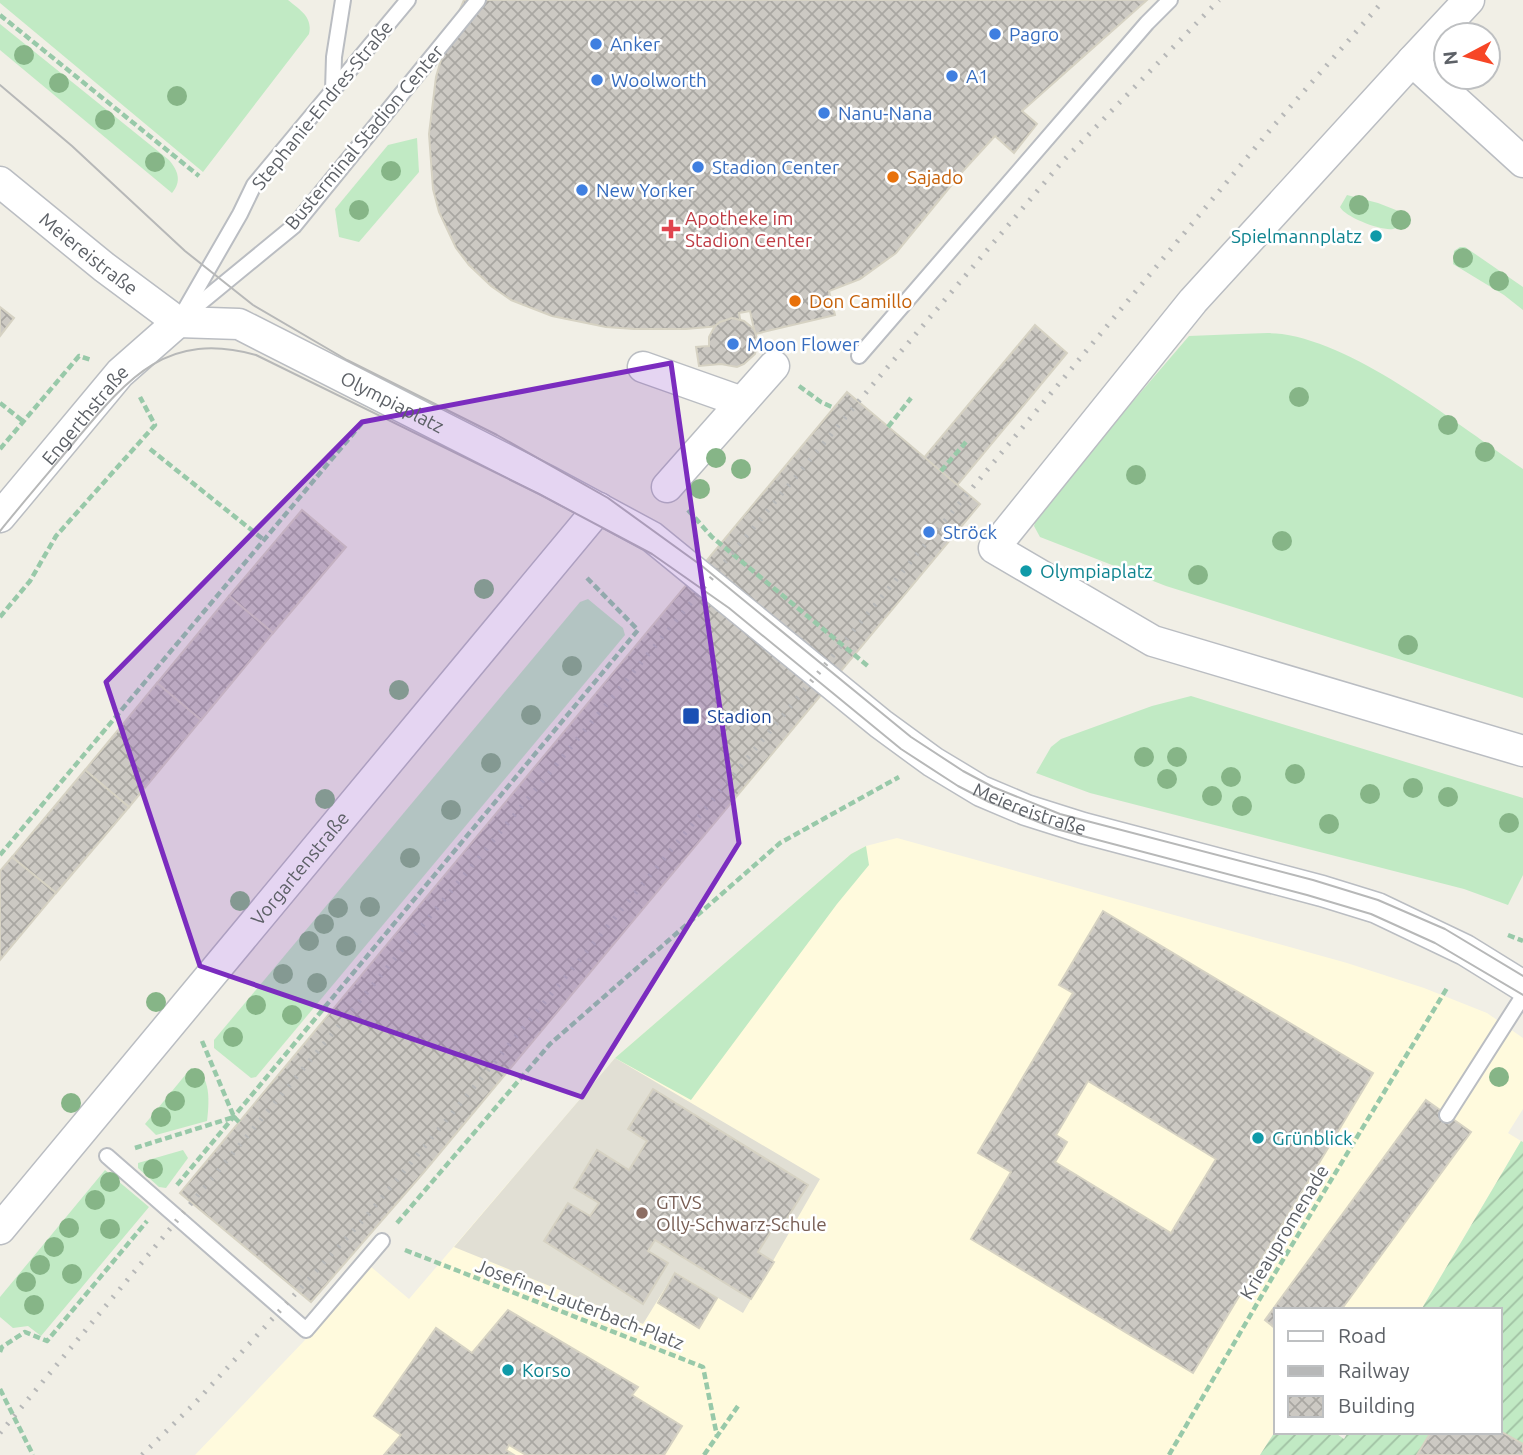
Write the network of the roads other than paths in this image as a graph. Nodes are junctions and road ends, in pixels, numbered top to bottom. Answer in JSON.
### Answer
{"nodes":[{"id":1,"x":343,"y":0,"type":"edge"},
{"id":2,"x":408,"y":0,"type":"edge"},
{"id":3,"x":478,"y":0,"type":"edge"},
{"id":4,"x":1170,"y":0,"type":"edge"},
{"id":5,"x":1469,"y":0,"type":"edge"},
{"id":6,"x":1412,"y":61,"type":"junction"},
{"id":7,"x":333,"y":90,"type":"junction"},
{"id":8,"x":1523,"y":162,"type":"edge"},
{"id":9,"x":0,"y":182,"type":"edge"},
{"id":10,"x":178,"y":321,"type":"junction"},
{"id":11,"x":859,"y":356,"type":"dead end"},
{"id":12,"x":774,"y":366,"type":"dead end"},
{"id":13,"x":643,"y":368,"type":"dead end"},
{"id":14,"x":742,"y":402,"type":"junction"},
{"id":15,"x":667,"y":487,"type":"road end"},
{"id":16,"x":599,"y":508,"type":"junction"},
{"id":17,"x":0,"y":517,"type":"edge"},
{"id":18,"x":1523,"y":751,"type":"edge"},
{"id":19,"x":1523,"y":986,"type":"edge"},
{"id":20,"x":1523,"y":996,"type":"edge"},
{"id":21,"x":1447,"y":1115,"type":"dead end"},
{"id":22,"x":107,"y":1156,"type":"road end"},
{"id":23,"x":0,"y":1229,"type":"edge"},
{"id":24,"x":382,"y":1241,"type":"road end"}],
"edges":[{"from":1,"to":7,"type":"lane"},
{"from":2,"to":7,"type":"lane","name":"Stephanie-Endres-Straße"},
{"from":3,"to":10,"type":"lane","name":"Busterminal Stadion Center"},
{"from":4,"to":11,"type":"lane"},
{"from":5,"to":6,"type":"street"},
{"from":6,"to":8,"type":"street"},
{"from":6,"to":18,"type":"street"},
{"from":7,"to":10,"type":"lane","name":"Stephanie-Endres-Straße"},
{"from":9,"to":10,"type":"street","name":"Meiereistraße"},
{"from":10,"to":16,"type":"street","name":"Olympiaplatz"},
{"from":10,"to":17,"type":"street","name":"Engerthstraße"},
{"from":12,"to":14,"type":"street"},
{"from":13,"to":14,"type":"street"},
{"from":14,"to":15,"type":"street"},
{"from":16,"to":19,"type":"street","name":"Meiereistraße"},
{"from":16,"to":23,"type":"street","name":"Vorgartenstraße"},
{"from":20,"to":21,"type":"lane"},
{"from":22,"to":24,"type":"lane"}]}
